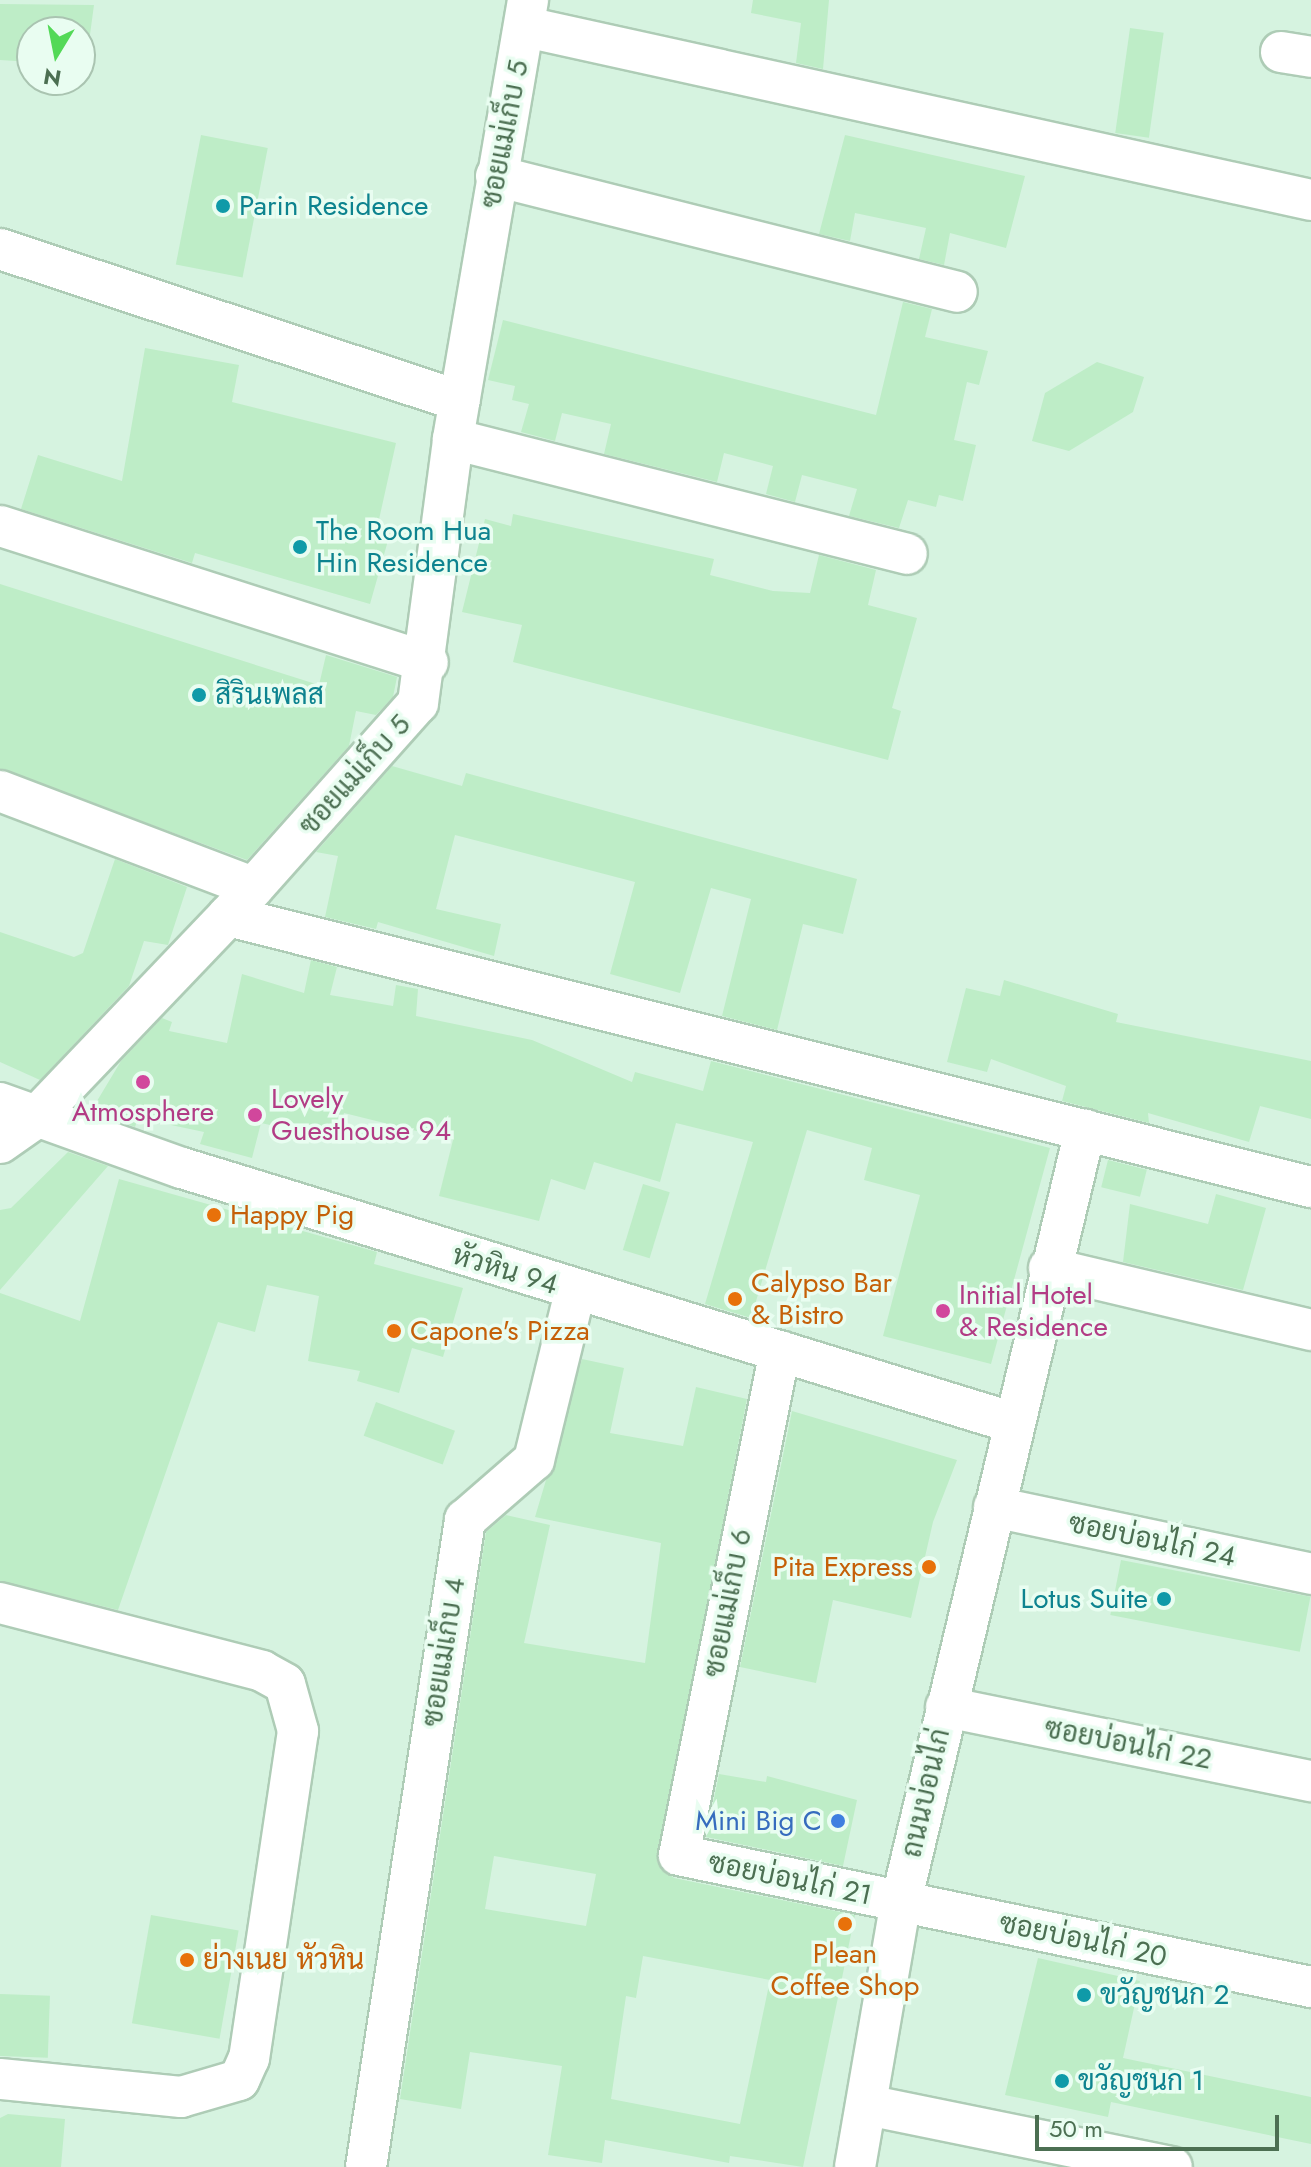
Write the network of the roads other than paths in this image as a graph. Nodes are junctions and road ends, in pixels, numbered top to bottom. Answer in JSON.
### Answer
{"nodes":[{"id":1,"x":527,"y":14,"type":"edge"},
{"id":2,"x":496,"y":176,"type":"junction"},
{"id":3,"x":1311,"y":200,"type":"edge"},
{"id":4,"x":0,"y":249,"type":"edge"},
{"id":5,"x":957,"y":292,"type":"dead end"},
{"id":6,"x":456,"y":420,"type":"junction"},
{"id":7,"x":0,"y":526,"type":"edge"},
{"id":8,"x":907,"y":554,"type":"dead end"},
{"id":9,"x":428,"y":663,"type":"junction"},
{"id":10,"x":0,"y":791,"type":"edge"},
{"id":11,"x":241,"y":901,"type":"junction"},
{"id":12,"x":16,"y":1112,"type":"edge"},
{"id":13,"x":1085,"y":1130,"type":"junction"},
{"id":14,"x":0,"y":1143,"type":"edge"},
{"id":15,"x":1311,"y":1187,"type":"edge"},
{"id":16,"x":1049,"y":1268,"type":"junction"},
{"id":17,"x":575,"y":1292,"type":"junction"},
{"id":18,"x":1311,"y":1330,"type":"edge"},
{"id":19,"x":780,"y":1351,"type":"junction"},
{"id":20,"x":1014,"y":1423,"type":"junction"},
{"id":21,"x":994,"y":1507,"type":"junction"},
{"id":22,"x":1311,"y":1574,"type":"edge"},
{"id":23,"x":0,"y":1603,"type":"edge"},
{"id":24,"x":946,"y":1707,"type":"junction"},
{"id":25,"x":1311,"y":1781,"type":"edge"},
{"id":26,"x":679,"y":1855,"type":"joint"},
{"id":27,"x":901,"y":1902,"type":"junction"},
{"id":28,"x":1311,"y":1987,"type":"edge"},
{"id":29,"x":0,"y":2079,"type":"edge"},
{"id":30,"x":867,"y":2105,"type":"junction"},
{"id":31,"x":366,"y":2167,"type":"edge"},
{"id":32,"x":855,"y":2167,"type":"edge"},
{"id":33,"x":1172,"y":2167,"type":"edge"}],
"edges":[{"from":1,"to":2,"type":"street","name":"ซอยแม่เก็บ 5"},
{"from":1,"to":3,"type":"street"},
{"from":2,"to":5,"type":"street"},
{"from":2,"to":6,"type":"street","name":"ซอยแม่เก็บ 5"},
{"from":4,"to":6,"type":"street"},
{"from":6,"to":8,"type":"street"},
{"from":6,"to":9,"type":"street","name":"ซอยแม่เก็บ 5"},
{"from":7,"to":9,"type":"street"},
{"from":9,"to":11,"type":"street","name":"ซอยแม่เก็บ 5"},
{"from":10,"to":11,"type":"street"},
{"from":11,"to":12,"type":"street","name":"ซอยแม่เก็บ 5"},
{"from":11,"to":13,"type":"street"},
{"from":12,"to":14,"type":"street","name":"ซอยแม่เก็บ 5"},
{"from":12,"to":17,"type":"street","name":"หัวหิน 94"},
{"from":13,"to":15,"type":"street"},
{"from":13,"to":16,"type":"street","name":"ถนนบ่อนไก่"},
{"from":16,"to":18,"type":"street"},
{"from":16,"to":20,"type":"street","name":"ถนนบ่อนไก่"},
{"from":17,"to":19,"type":"street","name":"หัวหิน 94"},
{"from":17,"to":31,"type":"street","name":"ซอยแม่เก็บ 4"},
{"from":19,"to":20,"type":"street","name":"หัวหิน 94"},
{"from":19,"to":26,"type":"street","name":"ซอยแม่เก็บ 6"},
{"from":20,"to":21,"type":"street","name":"ถนนบ่อนไก่"},
{"from":21,"to":22,"type":"street","name":"ซอยบ่อนไก่ 24"},
{"from":21,"to":24,"type":"street","name":"ถนนบ่อนไก่"},
{"from":23,"to":29,"type":"street"},
{"from":24,"to":25,"type":"street","name":"ซอยบ่อนไก่ 22"},
{"from":24,"to":27,"type":"street","name":"ถนนบ่อนไก่"},
{"from":26,"to":27,"type":"street","name":"ซอยบ่อนไก่ 21"},
{"from":27,"to":28,"type":"street","name":"ซอยบ่อนไก่ 20"},
{"from":27,"to":30,"type":"street","name":"ถนนบ่อนไก่"},
{"from":30,"to":32,"type":"street","name":"ถนนบ่อนไก่"},
{"from":30,"to":33,"type":"street"}]}
